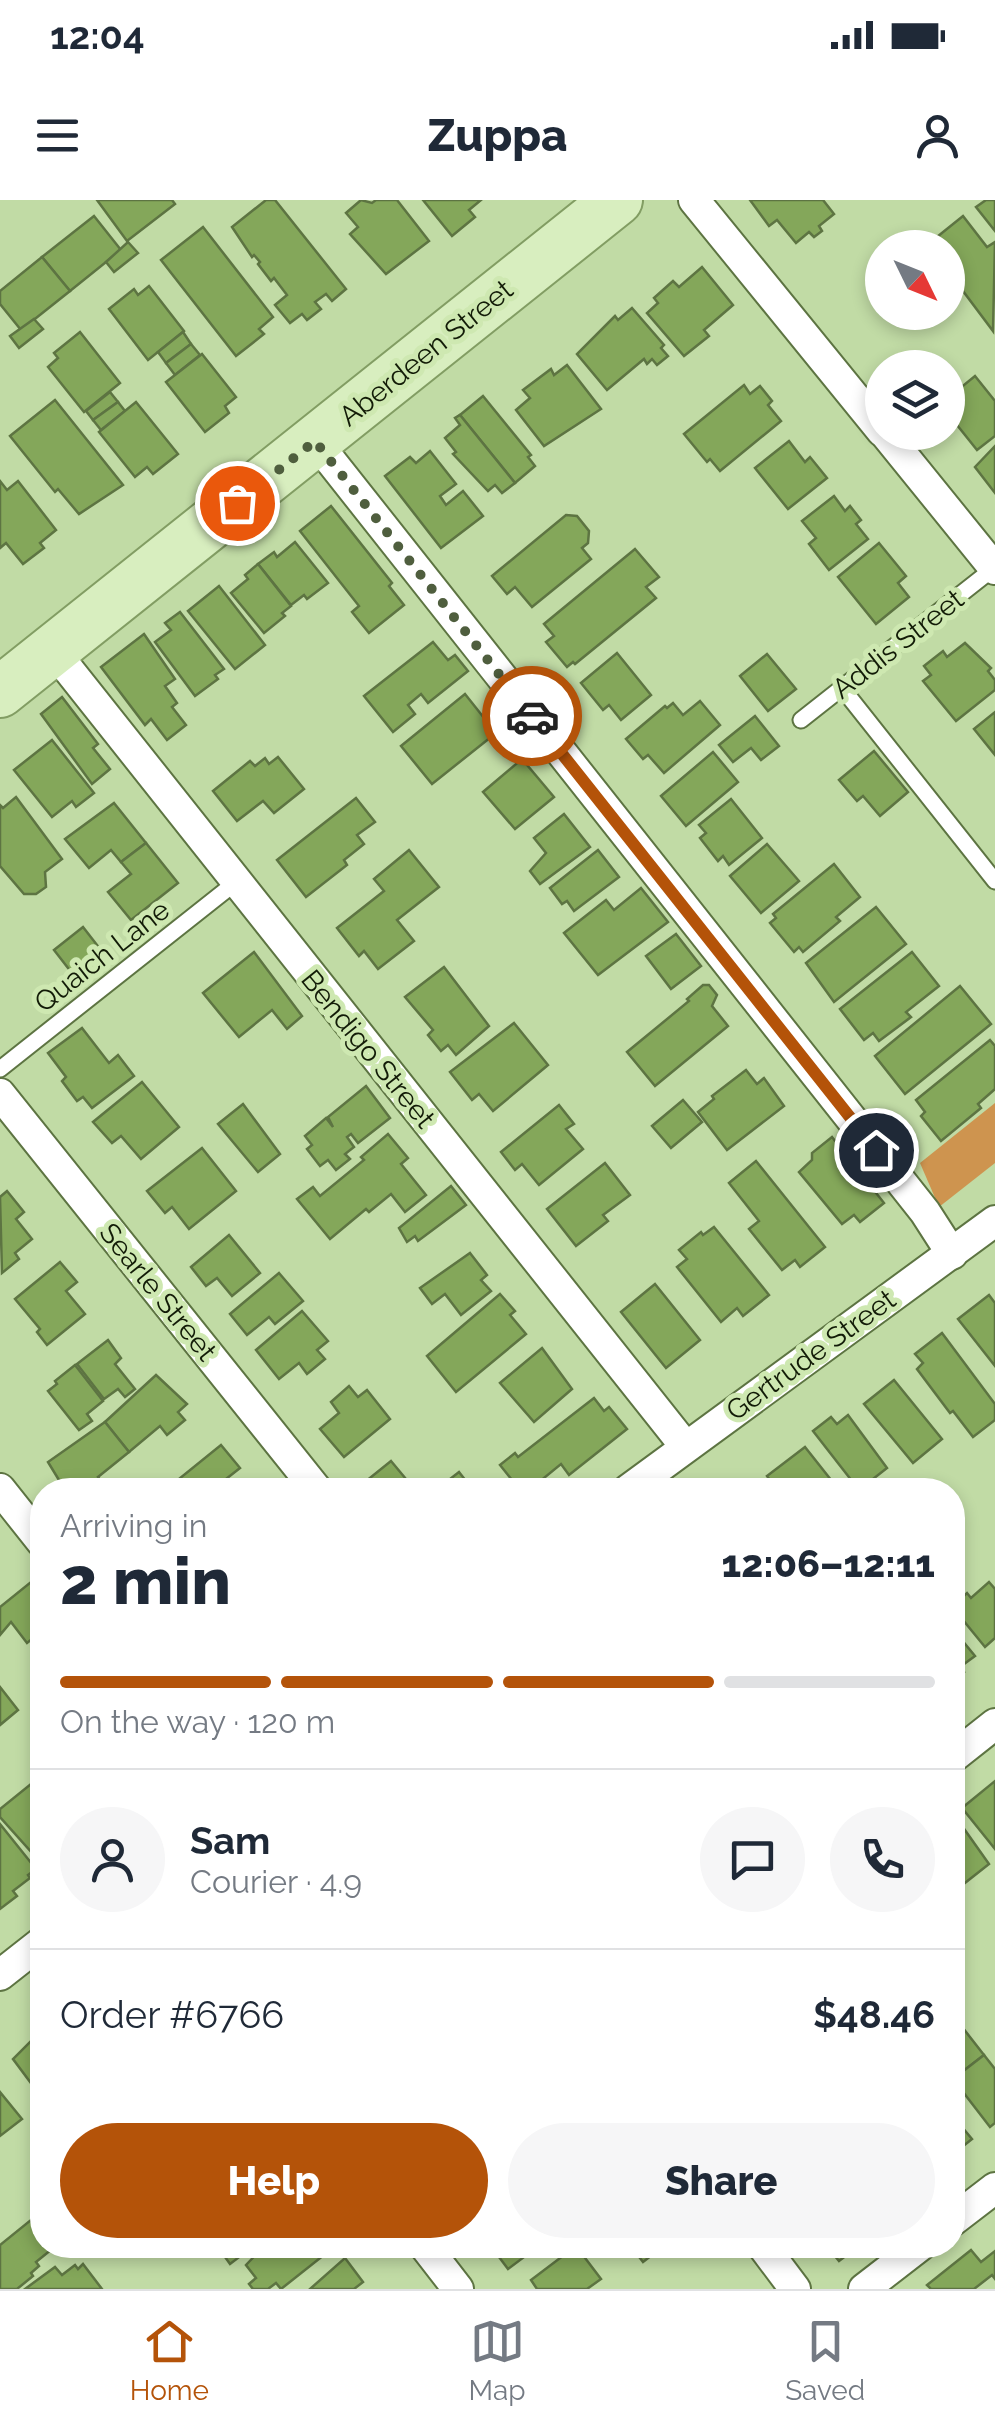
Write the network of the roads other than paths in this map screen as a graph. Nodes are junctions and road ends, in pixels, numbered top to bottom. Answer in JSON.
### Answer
{"nodes":[{"id":1,"x":617,"y":200,"type":"edge"},
{"id":2,"x":694,"y":200,"type":"edge"},
{"id":3,"x":865,"y":410,"type":"edge"},
{"id":4,"x":315,"y":441,"type":"junction"},
{"id":5,"x":898,"y":450,"type":"edge"},
{"id":6,"x":995,"y":568,"type":"edge"},
{"id":7,"x":53,"y":650,"type":"junction"},
{"id":8,"x":842,"y":688,"type":"junction"},
{"id":9,"x":0,"y":692,"type":"edge"},
{"id":10,"x":801,"y":720,"type":"dead end"},
{"id":11,"x":995,"y":882,"type":"edge"},
{"id":12,"x":235,"y":883,"type":"junction"},
{"id":13,"x":0,"y":1068,"type":"edge"},
{"id":14,"x":0,"y":1094,"type":"edge"},
{"id":15,"x":995,"y":1222,"type":"edge"},
{"id":16,"x":952,"y":1254,"type":"junction"},
{"id":17,"x":684,"y":1446,"type":"junction"},
{"id":18,"x":307,"y":1478,"type":"edge"},
{"id":19,"x":643,"y":1478,"type":"edge"},
{"id":20,"x":0,"y":1489,"type":"edge"},
{"id":21,"x":30,"y":1527,"type":"edge"},
{"id":22,"x":995,"y":1724,"type":"edge"},
{"id":23,"x":965,"y":1748,"type":"edge"},
{"id":24,"x":30,"y":1951,"type":"edge"},
{"id":25,"x":0,"y":1975,"type":"edge"},
{"id":26,"x":995,"y":2188,"type":"edge"},
{"id":27,"x":965,"y":2210,"type":"edge"},
{"id":28,"x":434,"y":2258,"type":"edge"},
{"id":29,"x":772,"y":2258,"type":"edge"},
{"id":30,"x":904,"y":2258,"type":"edge"},
{"id":31,"x":458,"y":2289,"type":"edge"},
{"id":32,"x":795,"y":2289,"type":"edge"},
{"id":33,"x":864,"y":2289,"type":"edge"}],
"edges":[{"from":1,"to":4,"type":"main road","name":"Aberdeen Street"},
{"from":2,"to":3,"type":"street"},
{"from":4,"to":7,"type":"main road","name":"Aberdeen Street"},
{"from":4,"to":16,"type":"street"},
{"from":5,"to":6,"type":"street"},
{"from":6,"to":8,"type":"lane","name":"Addis Street"},
{"from":7,"to":9,"type":"main road","name":"Aberdeen Street"},
{"from":7,"to":12,"type":"street","name":"Bendigo Street"},
{"from":8,"to":10,"type":"lane","name":"Addis Street"},
{"from":8,"to":11,"type":"lane"},
{"from":12,"to":13,"type":"lane","name":"Quaich Lane"},
{"from":12,"to":17,"type":"street","name":"Bendigo Street"},
{"from":14,"to":18,"type":"street","name":"Searle Street"},
{"from":15,"to":16,"type":"street","name":"Gertrude Street"},
{"from":16,"to":17,"type":"street","name":"Gertrude Street"},
{"from":17,"to":19,"type":"street","name":"Gertrude Street"},
{"from":20,"to":21,"type":"street"},
{"from":22,"to":23,"type":"street"},
{"from":24,"to":25,"type":"street"},
{"from":26,"to":27,"type":"street"},
{"from":28,"to":31,"type":"street"},
{"from":29,"to":32,"type":"street"},
{"from":30,"to":33,"type":"street"}]}
